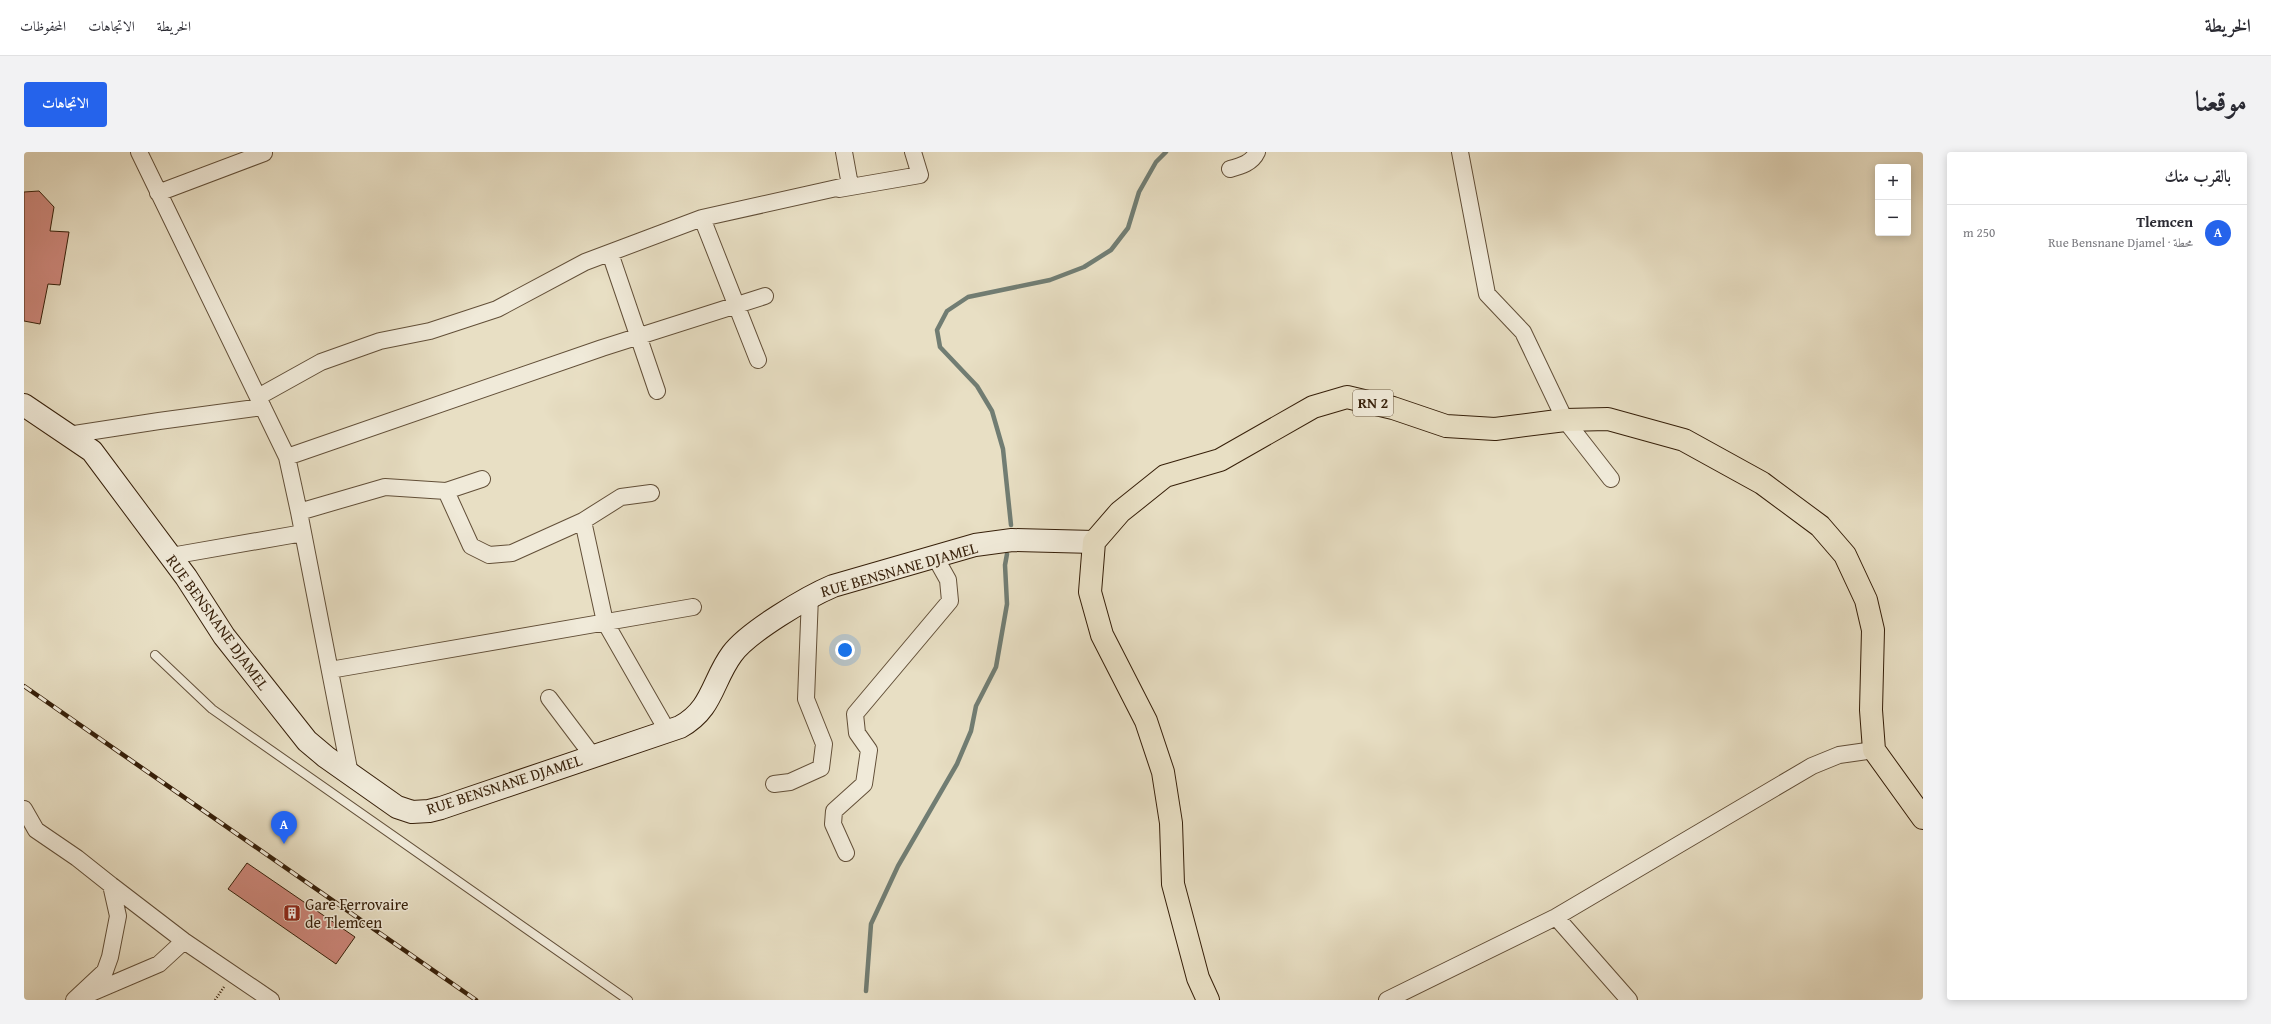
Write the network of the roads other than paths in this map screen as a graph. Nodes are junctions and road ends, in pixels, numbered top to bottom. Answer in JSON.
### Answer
{"nodes":[{"id":1,"x":139,"y":152,"type":"edge"},
{"id":2,"x":844,"y":152,"type":"edge"},
{"id":3,"x":913,"y":152,"type":"edge"},
{"id":4,"x":1257,"y":152,"type":"edge"},
{"id":5,"x":1460,"y":152,"type":"edge"},
{"id":6,"x":264,"y":153,"type":"edge"},
{"id":7,"x":1230,"y":170,"type":"dead end"},
{"id":8,"x":832,"y":190,"type":"junction"},
{"id":9,"x":158,"y":193,"type":"junction"},
{"id":10,"x":702,"y":218,"type":"junction"},
{"id":11,"x":610,"y":253,"type":"junction"},
{"id":12,"x":765,"y":296,"type":"dead end"},
{"id":13,"x":737,"y":305,"type":"junction"},
{"id":14,"x":639,"y":336,"type":"junction"},
{"id":15,"x":758,"y":360,"type":"dead end"},
{"id":16,"x":657,"y":391,"type":"dead end"},
{"id":17,"x":260,"y":402,"type":"junction"},
{"id":18,"x":24,"y":405,"type":"edge"},
{"id":19,"x":1565,"y":420,"type":"junction"},
{"id":20,"x":68,"y":435,"type":"junction"},
{"id":21,"x":287,"y":457,"type":"junction"},
{"id":22,"x":482,"y":479,"type":"dead end"},
{"id":23,"x":1610,"y":479,"type":"dead end"},
{"id":24,"x":446,"y":491,"type":"junction"},
{"id":25,"x":651,"y":493,"type":"dead end"},
{"id":26,"x":299,"y":512,"type":"junction"},
{"id":27,"x":583,"y":522,"type":"junction"},
{"id":28,"x":303,"y":533,"type":"junction"},
{"id":29,"x":1094,"y":542,"type":"junction"},
{"id":30,"x":934,"y":555,"type":"junction"},
{"id":31,"x":171,"y":556,"type":"junction"},
{"id":32,"x":810,"y":596,"type":"junction"},
{"id":33,"x":693,"y":607,"type":"dead end"},
{"id":34,"x":605,"y":622,"type":"junction"},
{"id":35,"x":155,"y":655,"type":"dead end"},
{"id":36,"x":330,"y":670,"type":"junction"},
{"id":37,"x":549,"y":698,"type":"dead end"},
{"id":38,"x":668,"y":732,"type":"junction"},
{"id":39,"x":1874,"y":750,"type":"junction"},
{"id":40,"x":592,"y":755,"type":"junction"},
{"id":41,"x":350,"y":774,"type":"junction"},
{"id":42,"x":774,"y":784,"type":"dead end"},
{"id":43,"x":24,"y":809,"type":"edge"},
{"id":44,"x":1923,"y":818,"type":"edge"},
{"id":45,"x":846,"y":853,"type":"dead end"},
{"id":46,"x":111,"y":885,"type":"junction"},
{"id":47,"x":1556,"y":917,"type":"junction"},
{"id":48,"x":184,"y":941,"type":"junction"},
{"id":49,"x":74,"y":1000,"type":"edge"},
{"id":50,"x":271,"y":1000,"type":"edge"},
{"id":51,"x":628,"y":1000,"type":"edge"},
{"id":52,"x":1208,"y":1000,"type":"edge"},
{"id":53,"x":1387,"y":1000,"type":"edge"},
{"id":54,"x":1630,"y":1000,"type":"edge"}],
"edges":[{"from":1,"to":9,"type":"street"},
{"from":2,"to":8,"type":"street"},
{"from":3,"to":8,"type":"street"},
{"from":4,"to":7,"type":"street"},
{"from":5,"to":19,"type":"street"},
{"from":6,"to":9,"type":"street"},
{"from":8,"to":10,"type":"street"},
{"from":9,"to":17,"type":"street"},
{"from":10,"to":11,"type":"street"},
{"from":10,"to":13,"type":"street"},
{"from":11,"to":14,"type":"street"},
{"from":11,"to":17,"type":"street"},
{"from":12,"to":13,"type":"street"},
{"from":13,"to":14,"type":"street"},
{"from":13,"to":15,"type":"street"},
{"from":14,"to":16,"type":"street"},
{"from":14,"to":21,"type":"street"},
{"from":17,"to":20,"type":"street"},
{"from":17,"to":21,"type":"street"},
{"from":18,"to":20,"type":"main road","name":"RUE BENSNANE DJAMEL"},
{"from":19,"to":23,"type":"street"},
{"from":19,"to":29,"type":"main road","number":"RN 2"},
{"from":19,"to":39,"type":"main road","number":"RN 2"},
{"from":20,"to":31,"type":"main road","name":"RUE BENSNANE DJAMEL"},
{"from":21,"to":26,"type":"street"},
{"from":22,"to":24,"type":"street"},
{"from":24,"to":26,"type":"street"},
{"from":24,"to":27,"type":"street"},
{"from":25,"to":27,"type":"street"},
{"from":26,"to":28,"type":"street"},
{"from":27,"to":34,"type":"street"},
{"from":28,"to":31,"type":"street"},
{"from":28,"to":36,"type":"street"},
{"from":29,"to":30,"type":"main road","name":"RUE BENSNANE DJAMEL"},
{"from":29,"to":52,"type":"main road"},
{"from":30,"to":32,"type":"main road","name":"RUE BENSNANE DJAMEL"},
{"from":30,"to":45,"type":"street"},
{"from":31,"to":41,"type":"main road","name":"RUE BENSNANE DJAMEL"},
{"from":32,"to":38,"type":"main road","name":"RUE BENSNANE DJAMEL"},
{"from":32,"to":42,"type":"street"},
{"from":33,"to":34,"type":"street"},
{"from":34,"to":36,"type":"street"},
{"from":34,"to":38,"type":"street"},
{"from":35,"to":51,"type":"lane"},
{"from":36,"to":41,"type":"street"},
{"from":37,"to":40,"type":"street"},
{"from":38,"to":40,"type":"main road","name":"RUE BENSNANE DJAMEL"},
{"from":39,"to":44,"type":"main road"},
{"from":39,"to":47,"type":"street"},
{"from":40,"to":41,"type":"main road","name":"RUE BENSNANE DJAMEL"},
{"from":43,"to":46,"type":"street"},
{"from":46,"to":48,"type":"street"},
{"from":46,"to":49,"type":"street"},
{"from":47,"to":53,"type":"street"},
{"from":47,"to":54,"type":"street"},
{"from":48,"to":49,"type":"street"},
{"from":48,"to":50,"type":"street"}]}
